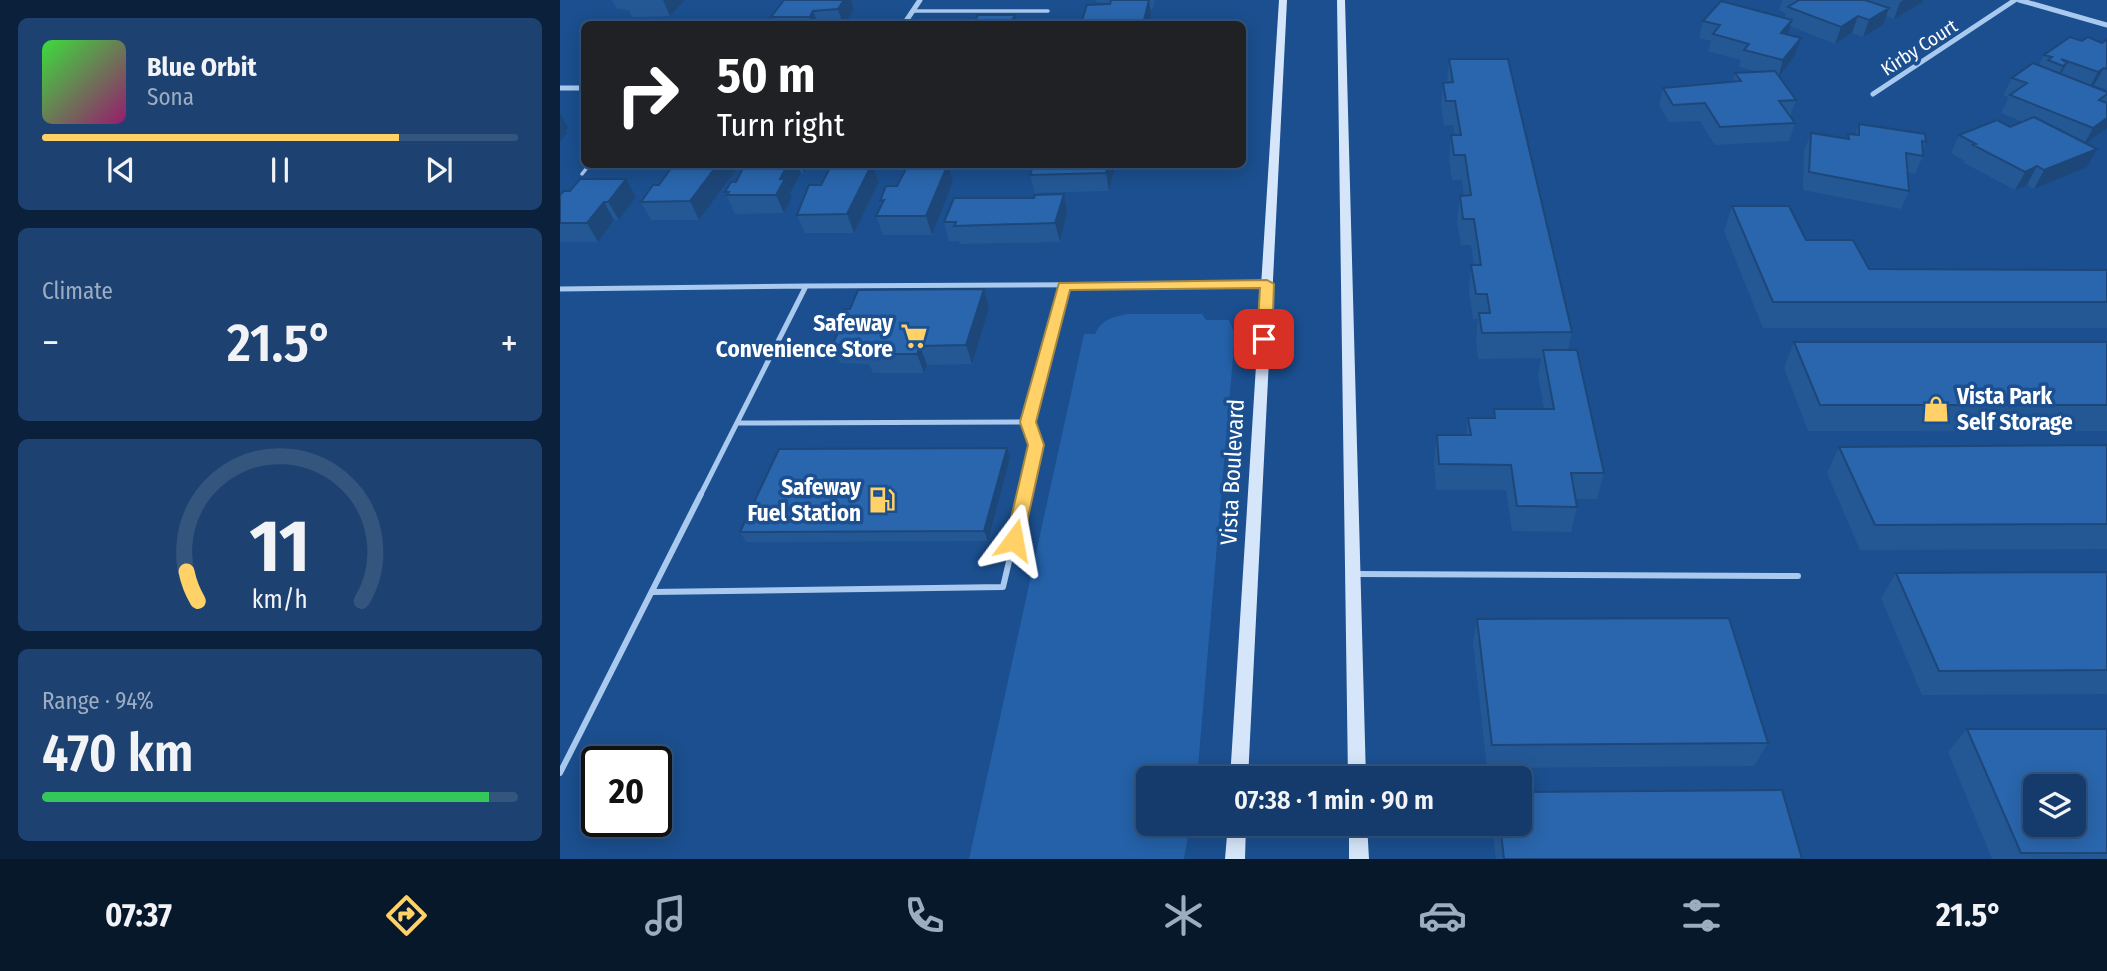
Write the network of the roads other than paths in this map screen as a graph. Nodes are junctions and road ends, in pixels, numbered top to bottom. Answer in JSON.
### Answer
{"nodes":[{"id":1,"x":920,"y":0,"type":"edge"},
{"id":2,"x":1283,"y":0,"type":"edge"},
{"id":3,"x":1341,"y":0,"type":"edge"},
{"id":4,"x":2017,"y":0,"type":"edge"},
{"id":5,"x":914,"y":11,"type":"junction"},
{"id":6,"x":1048,"y":11,"type":"dead end"},
{"id":7,"x":906,"y":21,"type":"edge"},
{"id":8,"x":2107,"y":25,"type":"edge"},
{"id":9,"x":560,"y":88,"type":"edge"},
{"id":10,"x":581,"y":88,"type":"edge"},
{"id":11,"x":1873,"y":94,"type":"dead end"},
{"id":12,"x":587,"y":168,"type":"edge"},
{"id":13,"x":582,"y":174,"type":"dead end"},
{"id":14,"x":1267,"y":284,"type":"junction"},
{"id":15,"x":806,"y":286,"type":"junction"},
{"id":16,"x":1064,"y":286,"type":"junction"},
{"id":17,"x":560,"y":289,"type":"edge"},
{"id":18,"x":1028,"y":422,"type":"junction"},
{"id":19,"x":737,"y":423,"type":"junction"},
{"id":20,"x":1353,"y":574,"type":"junction"},
{"id":21,"x":1798,"y":576,"type":"dead end"},
{"id":22,"x":652,"y":592,"type":"junction"},
{"id":23,"x":1240,"y":766,"type":"edge"},
{"id":24,"x":1357,"y":766,"type":"edge"},
{"id":25,"x":560,"y":773,"type":"edge"},
{"id":26,"x":1236,"y":836,"type":"edge"},
{"id":27,"x":1358,"y":836,"type":"edge"},
{"id":28,"x":1235,"y":859,"type":"edge"},
{"id":29,"x":1359,"y":859,"type":"edge"}],
"edges":[{"from":1,"to":5,"type":"street"},
{"from":2,"to":14,"type":"main road","name":"Vista Boulevard"},
{"from":3,"to":20,"type":"main road"},
{"from":4,"to":8,"type":"street"},
{"from":4,"to":11,"type":"street","name":"Kirby Court"},
{"from":5,"to":6,"type":"lane"},
{"from":5,"to":7,"type":"street"},
{"from":9,"to":10,"type":"street"},
{"from":12,"to":13,"type":"lane"},
{"from":14,"to":16,"type":"lane"},
{"from":14,"to":23,"type":"main road","name":"Vista Boulevard"},
{"from":15,"to":16,"type":"lane"},
{"from":15,"to":17,"type":"lane"},
{"from":15,"to":19,"type":"lane"},
{"from":16,"to":18,"type":"lane"},
{"from":18,"to":19,"type":"lane"},
{"from":18,"to":22,"type":"lane"},
{"from":19,"to":22,"type":"lane"},
{"from":20,"to":21,"type":"lane"},
{"from":20,"to":24,"type":"main road"},
{"from":22,"to":25,"type":"lane"},
{"from":26,"to":28,"type":"main road"},
{"from":27,"to":29,"type":"main road"}]}
